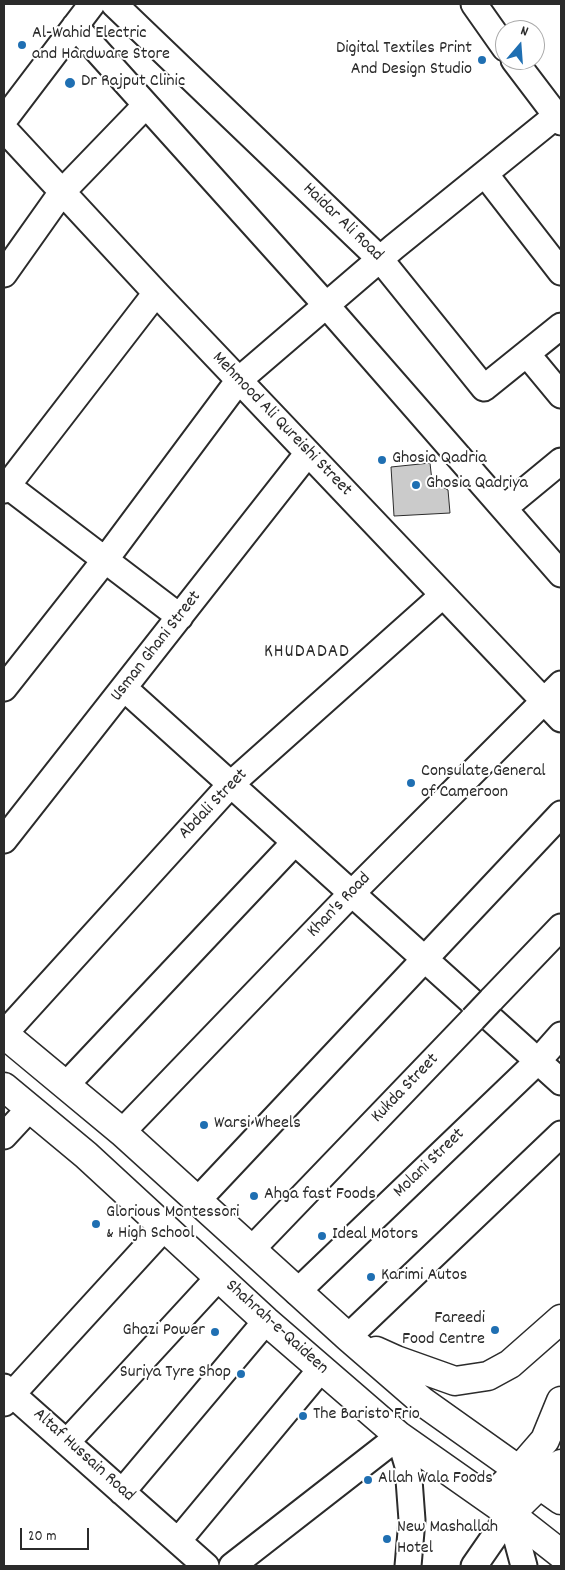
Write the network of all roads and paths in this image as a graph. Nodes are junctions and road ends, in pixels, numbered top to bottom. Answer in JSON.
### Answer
{"nodes":[{"id":1,"x":92,"y":4,"type":"edge"},
{"id":2,"x":114,"y":4,"type":"edge"},
{"id":3,"x":474,"y":4,"type":"edge"},
{"id":4,"x":75,"y":26,"type":"junction"},
{"id":5,"x":495,"y":34,"type":"edge"},
{"id":6,"x":522,"y":70,"type":"edge"},
{"id":7,"x":146,"y":105,"type":"junction"},
{"id":8,"x":559,"y":119,"type":"edge"},
{"id":9,"x":4,"y":120,"type":"edge"},
{"id":10,"x":4,"y":129,"type":"edge"},
{"id":11,"x":485,"y":174,"type":"junction"},
{"id":12,"x":62,"y":192,"type":"junction"},
{"id":13,"x":380,"y":259,"type":"junction"},
{"id":14,"x":561,"y":272,"type":"edge"},
{"id":15,"x":4,"y":274,"type":"edge"},
{"id":16,"x":156,"y":293,"type":"junction"},
{"id":17,"x":326,"y":305,"type":"junction"},
{"id":18,"x":561,"y":326,"type":"edge"},
{"id":19,"x":527,"y":354,"type":"junction"},
{"id":20,"x":239,"y":380,"type":"junction"},
{"id":21,"x":561,"y":395,"type":"edge"},
{"id":22,"x":308,"y":453,"type":"junction"},
{"id":23,"x":561,"y":461,"type":"edge"},
{"id":24,"x":5,"y":486,"type":"edge"},
{"id":25,"x":504,"y":508,"type":"junction"},
{"id":26,"x":105,"y":560,"type":"junction"},
{"id":27,"x":561,"y":574,"type":"edge"},
{"id":28,"x":443,"y":595,"type":"junction"},
{"id":29,"x":180,"y":617,"type":"junction"},
{"id":30,"x":561,"y":684,"type":"edge"},
{"id":31,"x":4,"y":688,"type":"edge"},
{"id":32,"x":125,"y":689,"type":"junction"},
{"id":33,"x":544,"y":701,"type":"junction"},
{"id":34,"x":561,"y":719,"type":"edge"},
{"id":35,"x":231,"y":784,"type":"junction"},
{"id":36,"x":561,"y":814,"type":"edge"},
{"id":37,"x":4,"y":840,"type":"edge"},
{"id":38,"x":295,"y":842,"type":"junction"},
{"id":39,"x":352,"y":893,"type":"junction"},
{"id":40,"x":561,"y":927,"type":"edge"},
{"id":41,"x":425,"y":959,"type":"junction"},
{"id":42,"x":4,"y":1034,"type":"edge"},
{"id":43,"x":561,"y":1035,"type":"edge"},
{"id":44,"x":538,"y":1061,"type":"junction"},
{"id":45,"x":561,"y":1082,"type":"edge"},
{"id":46,"x":66,"y":1085,"type":"junction"},
{"id":47,"x":4,"y":1087,"type":"edge"},
{"id":48,"x":29,"y":1109,"type":"junction"},
{"id":49,"x":122,"y":1132,"type":"junction"},
{"id":50,"x":561,"y":1134,"type":"edge"},
{"id":51,"x":4,"y":1136,"type":"edge"},
{"id":52,"x":197,"y":1201,"type":"junction"},
{"id":53,"x":164,"y":1228,"type":"junction"},
{"id":54,"x":251,"y":1250,"type":"junction"},
{"id":55,"x":219,"y":1277,"type":"junction"},
{"id":56,"x":297,"y":1292,"type":"junction"},
{"id":57,"x":561,"y":1319,"type":"edge"},
{"id":58,"x":266,"y":1321,"type":"junction"},
{"id":59,"x":348,"y":1337,"type":"junction"},
{"id":60,"x":321,"y":1369,"type":"junction"},
{"id":61,"x":6,"y":1394,"type":"edge"},
{"id":62,"x":561,"y":1401,"type":"edge"},
{"id":63,"x":399,"y":1436,"type":"junction"},
{"id":64,"x":67,"y":1442,"type":"junction"},
{"id":65,"x":561,"y":1464,"type":"edge"},
{"id":66,"x":540,"y":1485,"type":"edge"},
{"id":67,"x":122,"y":1492,"type":"junction"},
{"id":68,"x":499,"y":1507,"type":"junction"},
{"id":69,"x":178,"y":1541,"type":"junction"},
{"id":70,"x":561,"y":1554,"type":"edge"},
{"id":71,"x":198,"y":1564,"type":"edge"},
{"id":72,"x":232,"y":1566,"type":"edge"},
{"id":73,"x":408,"y":1566,"type":"edge"},
{"id":74,"x":474,"y":1566,"type":"edge"},
{"id":75,"x":524,"y":1566,"type":"edge"}],
"edges":[{"from":1,"to":4,"type":"street"},
{"from":2,"to":13,"type":"street","name":"Haidar Ali Road"},
{"from":3,"to":5,"type":"street"},
{"from":4,"to":7,"type":"street"},
{"from":4,"to":9,"type":"street"},
{"from":6,"to":8,"type":"street"},
{"from":7,"to":12,"type":"street"},
{"from":7,"to":17,"type":"street"},
{"from":8,"to":11,"type":"street"},
{"from":10,"to":12,"type":"street","name":"Mehmood Ali Qureishi Street"},
{"from":11,"to":13,"type":"street"},
{"from":11,"to":14,"type":"street"},
{"from":12,"to":15,"type":"street"},
{"from":12,"to":16,"type":"street","name":"Mehmood Ali Qureishi Street"},
{"from":13,"to":17,"type":"street"},
{"from":13,"to":19,"type":"street","name":"Haidar Ali Road"},
{"from":16,"to":20,"type":"street","name":"Mehmood Ali Qureishi Street"},
{"from":16,"to":24,"type":"street"},
{"from":17,"to":20,"type":"street"},
{"from":17,"to":25,"type":"street"},
{"from":18,"to":19,"type":"street","name":"Haidar Ali Road"},
{"from":19,"to":21,"type":"street"},
{"from":20,"to":22,"type":"street","name":"Mehmood Ali Qureishi Street"},
{"from":20,"to":26,"type":"street"},
{"from":22,"to":28,"type":"street","name":"Mehmood Ali Qureishi Street"},
{"from":22,"to":29,"type":"street","name":"Usman Ghani Street"},
{"from":23,"to":25,"type":"street"},
{"from":24,"to":26,"type":"street"},
{"from":25,"to":27,"type":"street"},
{"from":26,"to":29,"type":"street"},
{"from":26,"to":31,"type":"street"},
{"from":28,"to":33,"type":"street","name":"Mehmood Ali Qureishi Street"},
{"from":28,"to":35,"type":"street","name":"Abdali Street"},
{"from":29,"to":32,"type":"street","name":"Usman Ghani Street"},
{"from":30,"to":33,"type":"street","name":"Khan's Road"},
{"from":32,"to":35,"type":"street"},
{"from":32,"to":37,"type":"street","name":"Usman Ghani Street"},
{"from":33,"to":34,"type":"street","name":"Mehmood Ali Qureishi Street"},
{"from":33,"to":39,"type":"street","name":"Khan's Road"},
{"from":35,"to":38,"type":"street"},
{"from":35,"to":42,"type":"street","name":"Abdali Street"},
{"from":36,"to":41,"type":"street"},
{"from":38,"to":39,"type":"street"},
{"from":38,"to":46,"type":"street"},
{"from":39,"to":41,"type":"street"},
{"from":39,"to":49,"type":"street","name":"Khan's Road"},
{"from":40,"to":54,"type":"street","name":"Kukda Street","bridge":true},
{"from":41,"to":44,"type":"street"},
{"from":41,"to":52,"type":"street"},
{"from":42,"to":46,"type":"main road"},
{"from":43,"to":44,"type":"street","name":"Molani Street"},
{"from":44,"to":45,"type":"street"},
{"from":44,"to":56,"type":"street","name":"Molani Street"},
{"from":46,"to":49,"type":"main road"},
{"from":47,"to":48,"type":"main road","name":"Shahrah-e-Qaideen"},
{"from":48,"to":51,"type":"street"},
{"from":48,"to":53,"type":"main road","name":"Shahrah-e-Qaideen"},
{"from":49,"to":52,"type":"main road"},
{"from":50,"to":59,"type":"street"},
{"from":52,"to":54,"type":"main road"},
{"from":53,"to":55,"type":"main road","name":"Shahrah-e-Qaideen"},
{"from":53,"to":61,"type":"street"},
{"from":54,"to":56,"type":"main road"},
{"from":55,"to":58,"type":"main road","name":"Shahrah-e-Qaideen"},
{"from":55,"to":64,"type":"street"},
{"from":56,"to":59,"type":"main road"},
{"from":57,"to":59,"type":"main road"},
{"from":58,"to":60,"type":"main road","name":"Shahrah-e-Qaideen"},
{"from":58,"to":67,"type":"street"},
{"from":59,"to":66,"type":"main road"},
{"from":60,"to":63,"type":"main road","name":"Shahrah-e-Qaideen"},
{"from":60,"to":69,"type":"street"},
{"from":61,"to":64,"type":"street","name":"Altaf Hussain Road"},
{"from":62,"to":66,"type":"main road"},
{"from":63,"to":68,"type":"main road","name":"Shahrah-e-Qaideen"},
{"from":63,"to":72,"type":"street"},
{"from":63,"to":73,"type":"street"},
{"from":64,"to":67,"type":"street","name":"Altaf Hussain Road"},
{"from":65,"to":66,"type":"main road"},
{"from":66,"to":68,"type":"main road"},
{"from":67,"to":69,"type":"street","name":"Altaf Hussain Road"},
{"from":68,"to":70,"type":"main road","name":"Shahrah-e-Qaideen"},
{"from":68,"to":74,"type":"street"},
{"from":68,"to":75,"type":"street"},
{"from":69,"to":71,"type":"street","name":"Altaf Hussain Road"}]}
